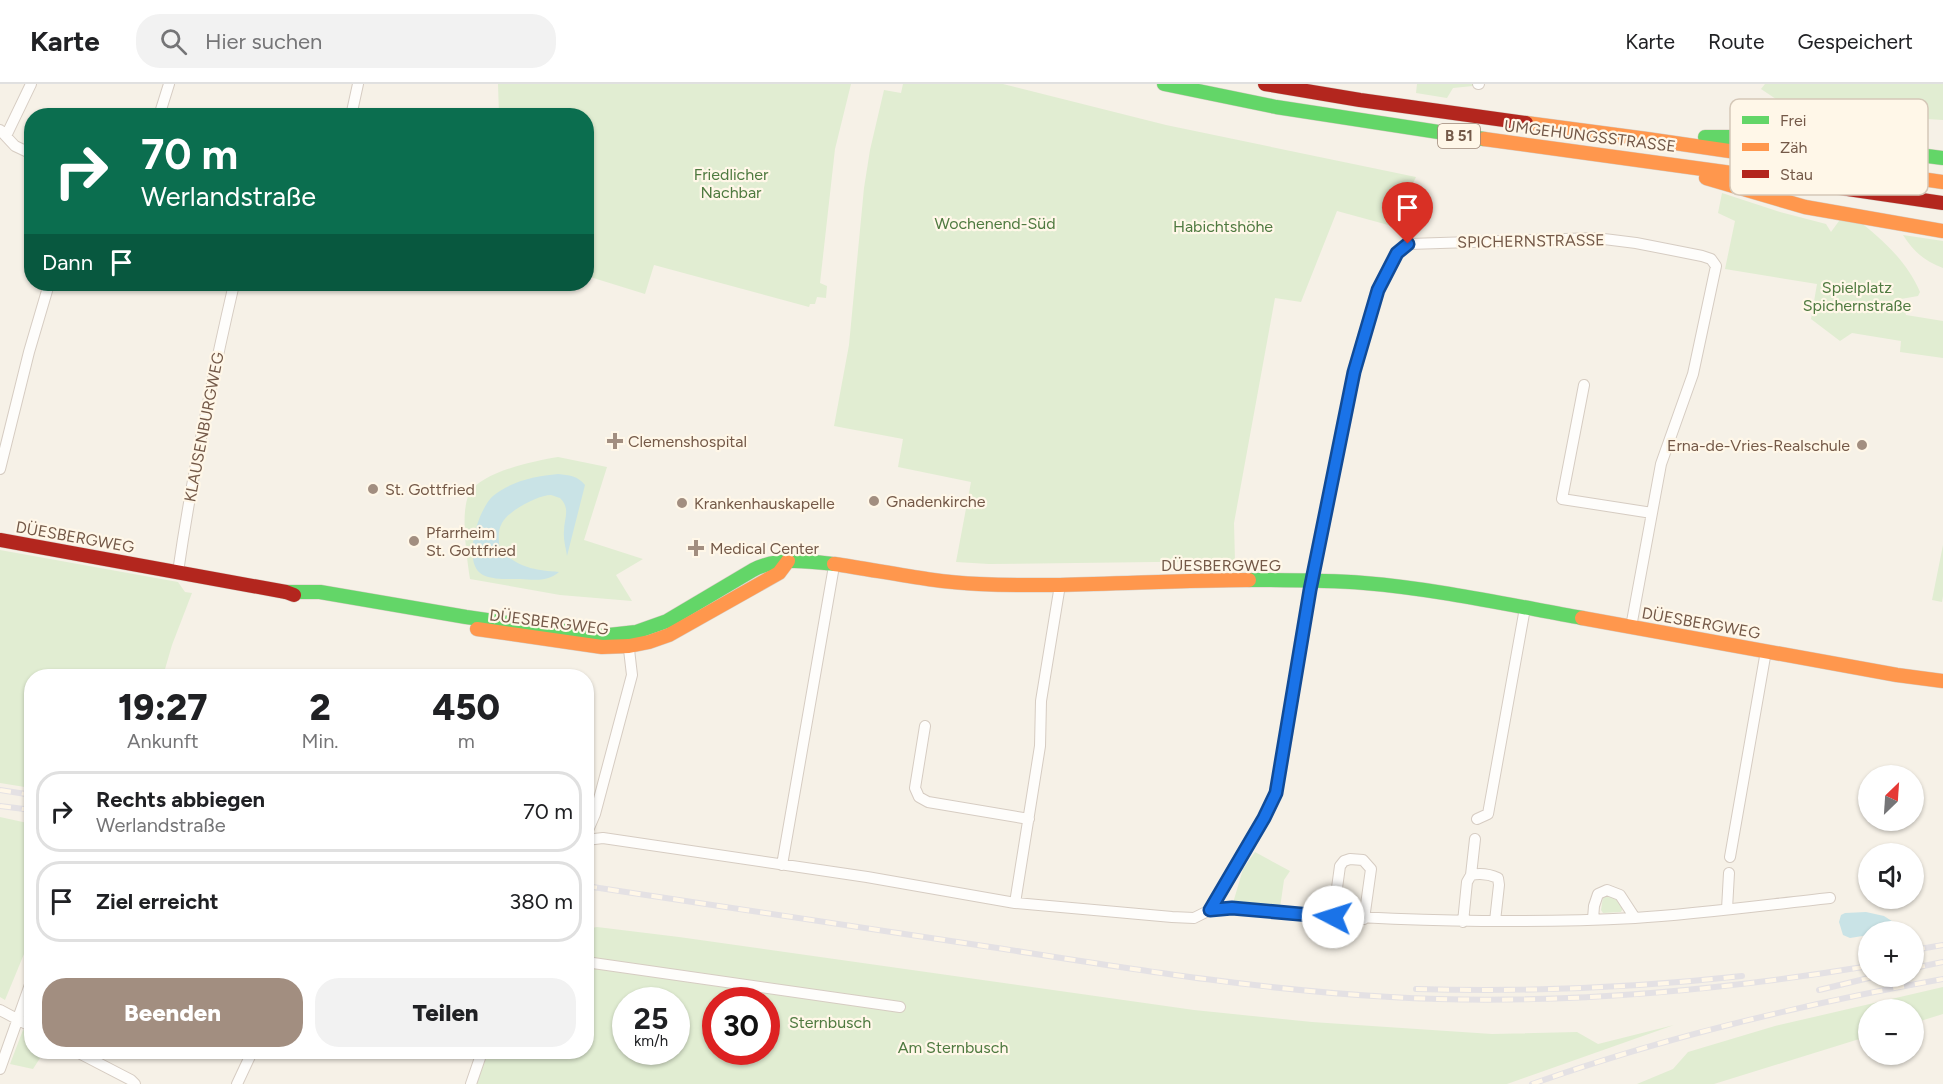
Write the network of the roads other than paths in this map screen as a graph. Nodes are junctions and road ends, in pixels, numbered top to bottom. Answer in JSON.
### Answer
{"nodes":[{"id":1,"x":31,"y":84,"type":"edge"},
{"id":2,"x":169,"y":84,"type":"edge"},
{"id":3,"x":358,"y":84,"type":"edge"},
{"id":4,"x":1164,"y":84,"type":"edge"},
{"id":5,"x":1265,"y":84,"type":"edge"},
{"id":6,"x":162,"y":108,"type":"edge"},
{"id":7,"x":353,"y":108,"type":"edge"},
{"id":8,"x":3,"y":133,"type":"edge"},
{"id":9,"x":1730,"y":137,"type":"edge"},
{"id":10,"x":1645,"y":139,"type":"junction"},
{"id":11,"x":24,"y":150,"type":"edge"},
{"id":12,"x":1730,"y":151,"type":"edge"},
{"id":13,"x":1928,"y":156,"type":"edge"},
{"id":14,"x":1943,"y":158,"type":"edge"},
{"id":15,"x":1643,"y":159,"type":"junction"},
{"id":16,"x":1730,"y":172,"type":"edge"},
{"id":17,"x":1928,"y":180,"type":"edge"},
{"id":18,"x":1943,"y":182,"type":"edge"},
{"id":19,"x":1730,"y":185,"type":"edge"},
{"id":20,"x":1764,"y":195,"type":"edge"},
{"id":21,"x":1888,"y":195,"type":"edge"},
{"id":22,"x":1943,"y":203,"type":"edge"},
{"id":23,"x":1943,"y":231,"type":"edge"},
{"id":24,"x":48,"y":291,"type":"edge"},
{"id":25,"x":232,"y":291,"type":"edge"},
{"id":26,"x":1584,"y":385,"type":"dead end"},
{"id":27,"x":0,"y":469,"type":"edge"},
{"id":28,"x":1652,"y":513,"type":"junction"},
{"id":29,"x":0,"y":540,"type":"edge"},
{"id":30,"x":834,"y":566,"type":"junction"},
{"id":31,"x":178,"y":572,"type":"junction"},
{"id":32,"x":1312,"y":581,"type":"junction"},
{"id":33,"x":1060,"y":585,"type":"junction"},
{"id":34,"x":1525,"y":608,"type":"junction"},
{"id":35,"x":1631,"y":627,"type":"junction"},
{"id":36,"x":628,"y":640,"type":"junction"},
{"id":37,"x":1766,"y":651,"type":"junction"},
{"id":38,"x":1943,"y":681,"type":"edge"},
{"id":39,"x":925,"y":726,"type":"dead end"},
{"id":40,"x":594,"y":816,"type":"edge"},
{"id":41,"x":1029,"y":819,"type":"junction"},
{"id":42,"x":1478,"y":819,"type":"dead end"},
{"id":43,"x":594,"y":839,"type":"edge"},
{"id":44,"x":1475,"y":839,"type":"dead end"},
{"id":45,"x":1730,"y":857,"type":"dead end"},
{"id":46,"x":782,"y":865,"type":"junction"},
{"id":47,"x":1729,"y":873,"type":"dead end"},
{"id":48,"x":1471,"y":875,"type":"junction"},
{"id":49,"x":1830,"y":898,"type":"dead end"},
{"id":50,"x":1015,"y":903,"type":"junction"},
{"id":51,"x":1727,"y":909,"type":"junction"},
{"id":52,"x":1210,"y":910,"type":"junction"},
{"id":53,"x":1333,"y":917,"type":"junction"},
{"id":54,"x":1635,"y":918,"type":"junction"},
{"id":55,"x":1364,"y":919,"type":"junction"},
{"id":56,"x":1593,"y":919,"type":"junction"},
{"id":57,"x":1495,"y":921,"type":"junction"},
{"id":58,"x":1462,"y":922,"type":"junction"},
{"id":59,"x":594,"y":963,"type":"edge"},
{"id":60,"x":24,"y":999,"type":"edge"},
{"id":61,"x":900,"y":1007,"type":"dead end"},
{"id":62,"x":1,"y":1012,"type":"edge"},
{"id":63,"x":16,"y":1019,"type":"junction"},
{"id":64,"x":24,"y":1023,"type":"edge"},
{"id":65,"x":90,"y":1059,"type":"edge"},
{"id":66,"x":249,"y":1059,"type":"edge"},
{"id":67,"x":480,"y":1059,"type":"edge"},
{"id":68,"x":0,"y":1069,"type":"edge"},
{"id":69,"x":135,"y":1084,"type":"edge"},
{"id":70,"x":237,"y":1084,"type":"edge"},
{"id":71,"x":471,"y":1084,"type":"edge"}],
"edges":[{"from":1,"to":8,"type":"street"},
{"from":2,"to":6,"type":"street"},
{"from":3,"to":7,"type":"street"},
{"from":4,"to":15,"type":"main road","name":"UMGEHUNGSSTRASSE","number":"B 51"},
{"from":5,"to":10,"type":"main road","name":"UMGEHUNGSSTRASSE","number":"B 51"},
{"from":8,"to":11,"type":"street"},
{"from":9,"to":10,"type":"main road"},
{"from":10,"to":12,"type":"main road","name":"UMGEHUNGSSTRASSE","number":"B 51"},
{"from":13,"to":14,"type":"main road"},
{"from":15,"to":16,"type":"main road","name":"UMGEHUNGSSTRASSE","number":"B 51"},
{"from":15,"to":19,"type":"main road"},
{"from":17,"to":18,"type":"main road","name":"UMGEHUNGSSTRASSE","number":"B 51"},
{"from":20,"to":23,"type":"main road"},
{"from":21,"to":22,"type":"main road","name":"UMGEHUNGSSTRASSE","number":"B 51"},
{"from":24,"to":27,"type":"street"},
{"from":25,"to":31,"type":"street","name":"KLAUSENBURGWEG"},
{"from":26,"to":28,"type":"street"},
{"from":28,"to":32,"type":"street","name":"SPICHERNSTRASSE"},
{"from":28,"to":35,"type":"street","name":"SPICHERNSTRASSE"},
{"from":29,"to":31,"type":"main road","name":"DÜESBERGWEG"},
{"from":30,"to":33,"type":"main road","name":"DÜESBERGWEG"},
{"from":30,"to":36,"type":"main road","name":"DÜESBERGWEG"},
{"from":30,"to":46,"type":"street"},
{"from":31,"to":36,"type":"main road","name":"DÜESBERGWEG"},
{"from":32,"to":33,"type":"main road","name":"DÜESBERGWEG"},
{"from":32,"to":34,"type":"main road","name":"DÜESBERGWEG"},
{"from":32,"to":52,"type":"street"},
{"from":33,"to":41,"type":"street"},
{"from":34,"to":35,"type":"main road","name":"DÜESBERGWEG"},
{"from":34,"to":42,"type":"street"},
{"from":35,"to":37,"type":"main road","name":"DÜESBERGWEG"},
{"from":36,"to":40,"type":"street"},
{"from":37,"to":38,"type":"main road","name":"DÜESBERGWEG"},
{"from":37,"to":45,"type":"street","name":"DÜESBERGWEG"},
{"from":39,"to":41,"type":"street"},
{"from":41,"to":50,"type":"street"},
{"from":43,"to":46,"type":"street"},
{"from":44,"to":48,"type":"street"},
{"from":46,"to":50,"type":"street"},
{"from":47,"to":51,"type":"street"},
{"from":48,"to":57,"type":"street"},
{"from":48,"to":58,"type":"street"},
{"from":49,"to":51,"type":"street"},
{"from":50,"to":52,"type":"street"},
{"from":51,"to":54,"type":"street"},
{"from":52,"to":53,"type":"street"},
{"from":53,"to":55,"type":"street"},
{"from":53,"to":55,"type":"street"},
{"from":54,"to":56,"type":"street"},
{"from":54,"to":56,"type":"street"},
{"from":55,"to":58,"type":"street"},
{"from":56,"to":57,"type":"street"},
{"from":57,"to":58,"type":"street"},
{"from":59,"to":61,"type":"street"},
{"from":60,"to":63,"type":"street"},
{"from":62,"to":63,"type":"street"},
{"from":63,"to":64,"type":"street"},
{"from":63,"to":68,"type":"street"},
{"from":65,"to":69,"type":"street"},
{"from":66,"to":70,"type":"street"},
{"from":67,"to":71,"type":"street"}]}
